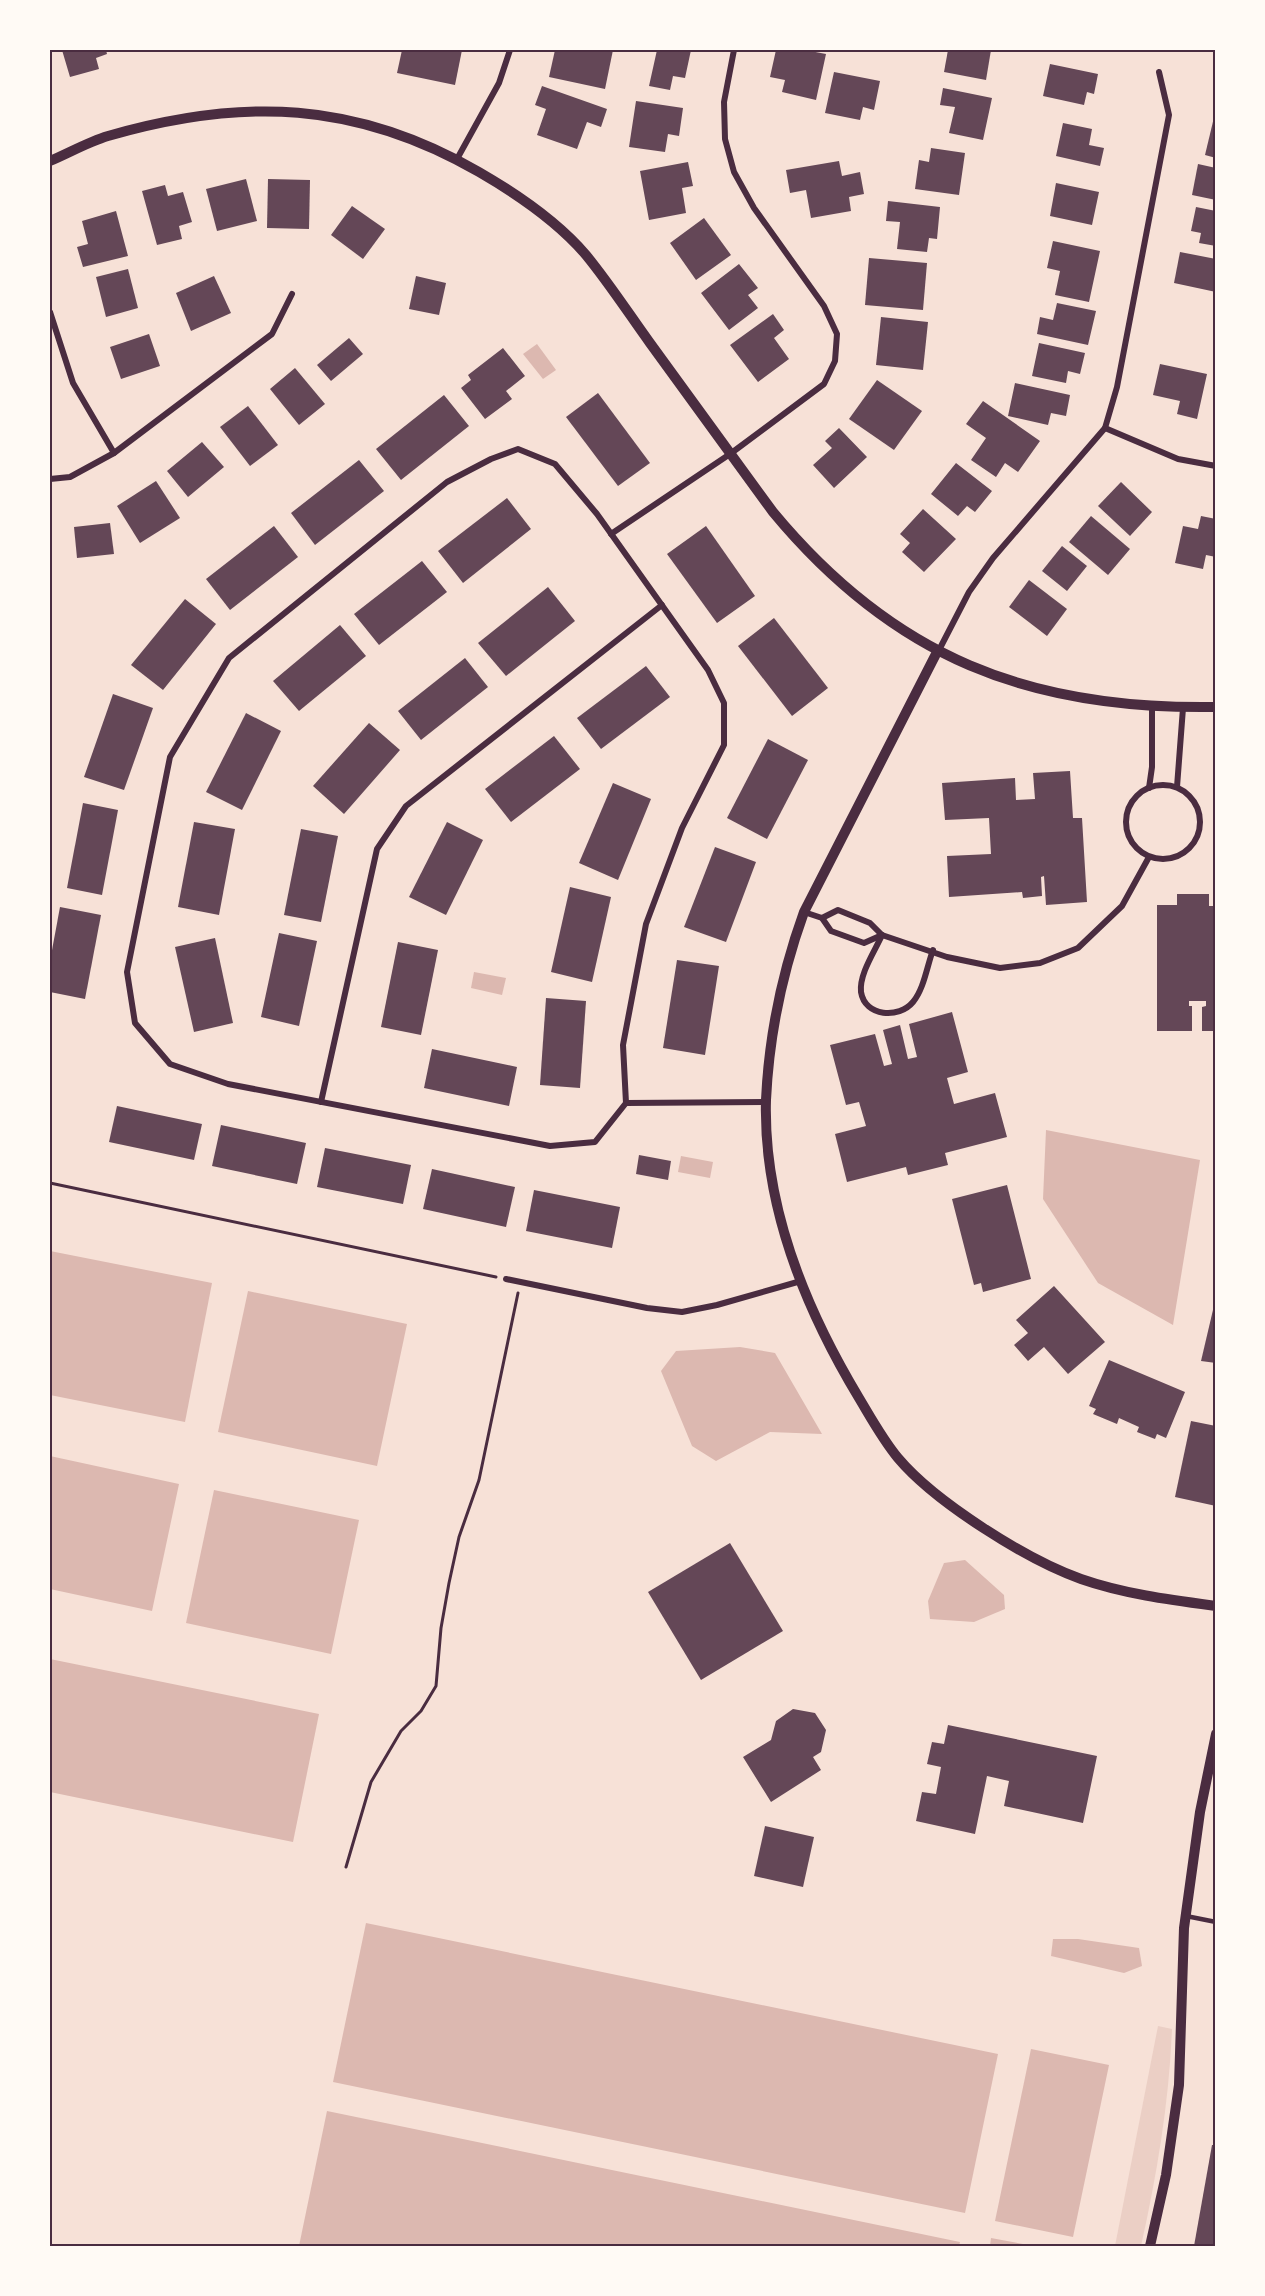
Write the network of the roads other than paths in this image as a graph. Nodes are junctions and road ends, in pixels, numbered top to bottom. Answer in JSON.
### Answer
{"nodes":[{"id":1,"x":510,"y":50,"type":"edge"},
{"id":2,"x":734,"y":50,"type":"edge"},
{"id":3,"x":1159,"y":72,"type":"dead end"},
{"id":4,"x":457,"y":159,"type":"junction"},
{"id":5,"x":50,"y":161,"type":"edge"},
{"id":6,"x":292,"y":294,"type":"dead end"},
{"id":7,"x":50,"y":312,"type":"edge"},
{"id":8,"x":1105,"y":428,"type":"junction"},
{"id":9,"x":114,"y":453,"type":"junction"},
{"id":10,"x":730,"y":454,"type":"junction"},
{"id":11,"x":1215,"y":466,"type":"edge"},
{"id":12,"x":50,"y":479,"type":"edge"},
{"id":13,"x":611,"y":534,"type":"junction"},
{"id":14,"x":662,"y":605,"type":"junction"},
{"id":15,"x":938,"y":652,"type":"junction"},
{"id":16,"x":1152,"y":707,"type":"junction"},
{"id":17,"x":1215,"y":707,"type":"edge"},
{"id":18,"x":1183,"y":708,"type":"junction"},
{"id":19,"x":1149,"y":788,"type":"junction"},
{"id":20,"x":1178,"y":788,"type":"junction"},
{"id":21,"x":1149,"y":857,"type":"junction"},
{"id":22,"x":804,"y":912,"type":"junction"},
{"id":23,"x":822,"y":918,"type":"junction"},
{"id":24,"x":882,"y":935,"type":"junction"},
{"id":25,"x":933,"y":950,"type":"junction"},
{"id":26,"x":321,"y":1102,"type":"junction"},
{"id":27,"x":766,"y":1102,"type":"junction"},
{"id":28,"x":626,"y":1103,"type":"junction"},
{"id":29,"x":506,"y":1279,"type":"road end"},
{"id":30,"x":801,"y":1281,"type":"junction"},
{"id":31,"x":1215,"y":1606,"type":"edge"},
{"id":32,"x":1215,"y":1734,"type":"edge"},
{"id":33,"x":1185,"y":1916,"type":"junction"},
{"id":34,"x":1215,"y":1922,"type":"edge"},
{"id":35,"x":1150,"y":2247,"type":"edge"}],
"edges":[{"from":1,"to":4,"type":"street"},
{"from":2,"to":10,"type":"street"},
{"from":3,"to":8,"type":"street"},
{"from":4,"to":5,"type":"street"},
{"from":4,"to":10,"type":"street"},
{"from":6,"to":9,"type":"street"},
{"from":7,"to":9,"type":"street"},
{"from":8,"to":11,"type":"street"},
{"from":8,"to":15,"type":"street"},
{"from":9,"to":12,"type":"street"},
{"from":10,"to":13,"type":"street"},
{"from":10,"to":15,"type":"street"},
{"from":13,"to":14,"type":"street"},
{"from":13,"to":26,"type":"street"},
{"from":14,"to":26,"type":"street"},
{"from":14,"to":28,"type":"street"},
{"from":15,"to":16,"type":"street"},
{"from":15,"to":22,"type":"street"},
{"from":16,"to":18,"type":"street"},
{"from":16,"to":19,"type":"street"},
{"from":17,"to":18,"type":"street"},
{"from":18,"to":20,"type":"street"},
{"from":19,"to":20,"type":"street"},
{"from":19,"to":21,"type":"street"},
{"from":20,"to":21,"type":"street"},
{"from":21,"to":25,"type":"street"},
{"from":22,"to":23,"type":"street"},
{"from":22,"to":27,"type":"street"},
{"from":23,"to":24,"type":"street"},
{"from":23,"to":24,"type":"street"},
{"from":24,"to":25,"type":"street"},
{"from":24,"to":25,"type":"street"},
{"from":26,"to":28,"type":"street"},
{"from":27,"to":28,"type":"street"},
{"from":27,"to":30,"type":"street"},
{"from":29,"to":30,"type":"street"},
{"from":30,"to":31,"type":"street"},
{"from":32,"to":33,"type":"street"},
{"from":33,"to":34,"type":"lane"},
{"from":33,"to":35,"type":"street"}]}
